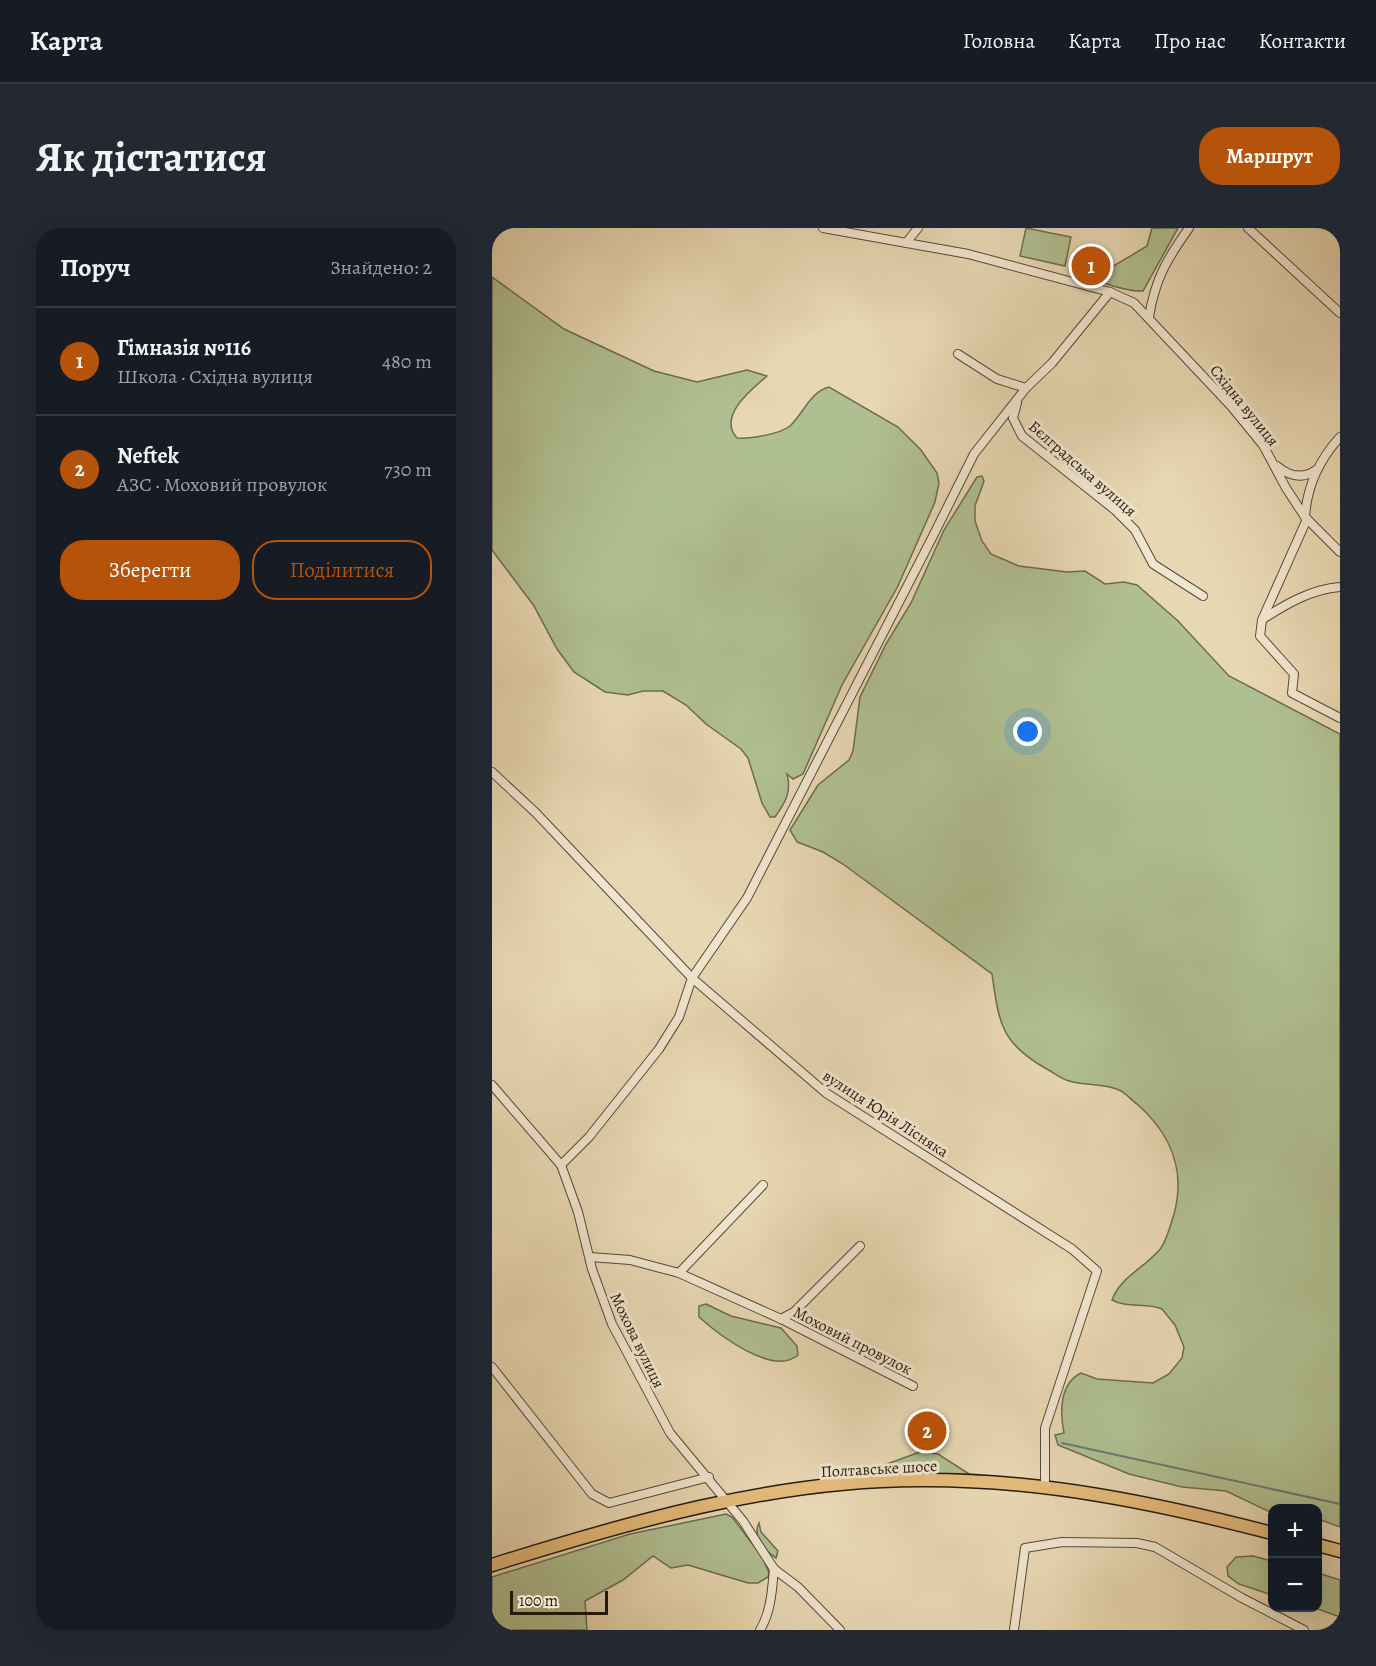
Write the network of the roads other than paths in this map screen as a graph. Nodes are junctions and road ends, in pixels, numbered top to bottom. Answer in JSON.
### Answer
{"nodes":[{"id":1,"x":823,"y":228,"type":"edge"},
{"id":2,"x":918,"y":228,"type":"edge"},
{"id":3,"x":1189,"y":228,"type":"edge"},
{"id":4,"x":1248,"y":228,"type":"edge"},
{"id":5,"x":904,"y":244,"type":"junction"},
{"id":6,"x":1110,"y":292,"type":"junction"},
{"id":7,"x":1340,"y":313,"type":"edge"},
{"id":8,"x":1149,"y":317,"type":"junction"},
{"id":9,"x":958,"y":354,"type":"dead end"},
{"id":10,"x":1026,"y":388,"type":"junction"},
{"id":11,"x":1017,"y":400,"type":"junction"},
{"id":12,"x":1340,"y":437,"type":"edge"},
{"id":13,"x":1275,"y":465,"type":"junction"},
{"id":14,"x":1316,"y":470,"type":"junction"},
{"id":15,"x":1306,"y":518,"type":"junction"},
{"id":16,"x":1340,"y":552,"type":"edge"},
{"id":17,"x":1340,"y":587,"type":"edge"},
{"id":18,"x":1203,"y":596,"type":"dead end"},
{"id":19,"x":1262,"y":620,"type":"junction"},
{"id":20,"x":1340,"y":718,"type":"edge"},
{"id":21,"x":492,"y":772,"type":"edge"},
{"id":22,"x":692,"y":978,"type":"junction"},
{"id":23,"x":492,"y":1085,"type":"edge"},
{"id":24,"x":561,"y":1165,"type":"junction"},
{"id":25,"x":763,"y":1185,"type":"dead end"},
{"id":26,"x":860,"y":1246,"type":"dead end"},
{"id":27,"x":590,"y":1257,"type":"junction"},
{"id":28,"x":679,"y":1273,"type":"junction"},
{"id":29,"x":781,"y":1319,"type":"junction"},
{"id":30,"x":492,"y":1367,"type":"edge"},
{"id":31,"x":913,"y":1386,"type":"dead end"},
{"id":32,"x":710,"y":1477,"type":"junction"},
{"id":33,"x":1045,"y":1487,"type":"junction"},
{"id":34,"x":728,"y":1503,"type":"junction"},
{"id":35,"x":1268,"y":1532,"type":"edge"},
{"id":36,"x":1322,"y":1546,"type":"edge"},
{"id":37,"x":1340,"y":1551,"type":"edge"},
{"id":38,"x":492,"y":1565,"type":"edge"},
{"id":39,"x":774,"y":1569,"type":"junction"},
{"id":40,"x":760,"y":1630,"type":"edge"},
{"id":41,"x":840,"y":1630,"type":"edge"},
{"id":42,"x":1014,"y":1630,"type":"edge"},
{"id":43,"x":1304,"y":1630,"type":"edge"}],
"edges":[{"from":1,"to":5,"type":"street","name":"Східна вулиця"},
{"from":2,"to":5,"type":"street"},
{"from":3,"to":8,"type":"street"},
{"from":4,"to":7,"type":"street"},
{"from":5,"to":6,"type":"street","name":"Східна вулиця"},
{"from":6,"to":8,"type":"street","name":"Східна вулиця"},
{"from":6,"to":10,"type":"street"},
{"from":8,"to":13,"type":"street","name":"Східна вулиця"},
{"from":9,"to":10,"type":"street"},
{"from":10,"to":11,"type":"street"},
{"from":11,"to":18,"type":"street","name":"Бєлградська вулиця"},
{"from":11,"to":22,"type":"street"},
{"from":12,"to":14,"type":"street"},
{"from":13,"to":14,"type":"street"},
{"from":13,"to":15,"type":"street","name":"Східна вулиця"},
{"from":14,"to":15,"type":"street"},
{"from":15,"to":16,"type":"street","name":"Східна вулиця"},
{"from":15,"to":19,"type":"street"},
{"from":17,"to":19,"type":"street"},
{"from":19,"to":20,"type":"street"},
{"from":21,"to":22,"type":"street","name":"вулиця Юрія Лісняка"},
{"from":22,"to":24,"type":"street"},
{"from":22,"to":33,"type":"street","name":"вулиця Юрія Лісняка"},
{"from":23,"to":24,"type":"street","name":"Мохова вулиця"},
{"from":24,"to":27,"type":"street","name":"Мохова вулиця"},
{"from":25,"to":28,"type":"street"},
{"from":26,"to":29,"type":"street","name":"Моховий провулок"},
{"from":27,"to":28,"type":"street","name":"Моховий провулок"},
{"from":27,"to":32,"type":"street","name":"Мохова вулиця"},
{"from":28,"to":29,"type":"street","name":"Моховий провулок"},
{"from":29,"to":31,"type":"street","name":"Моховий провулок"},
{"from":30,"to":32,"type":"street"},
{"from":32,"to":34,"type":"street","name":"Мохова вулиця"},
{"from":33,"to":34,"type":"main road","name":"Полтавське шосе"},
{"from":33,"to":35,"type":"main road","name":"Полтавське шосе"},
{"from":34,"to":38,"type":"main road","name":"Полтавське шосе"},
{"from":34,"to":39,"type":"street","name":"Мохова вулиця"},
{"from":36,"to":37,"type":"main road"},
{"from":39,"to":40,"type":"street"},
{"from":39,"to":41,"type":"street","name":"Мохова вулиця"},
{"from":42,"to":43,"type":"street"}]}
